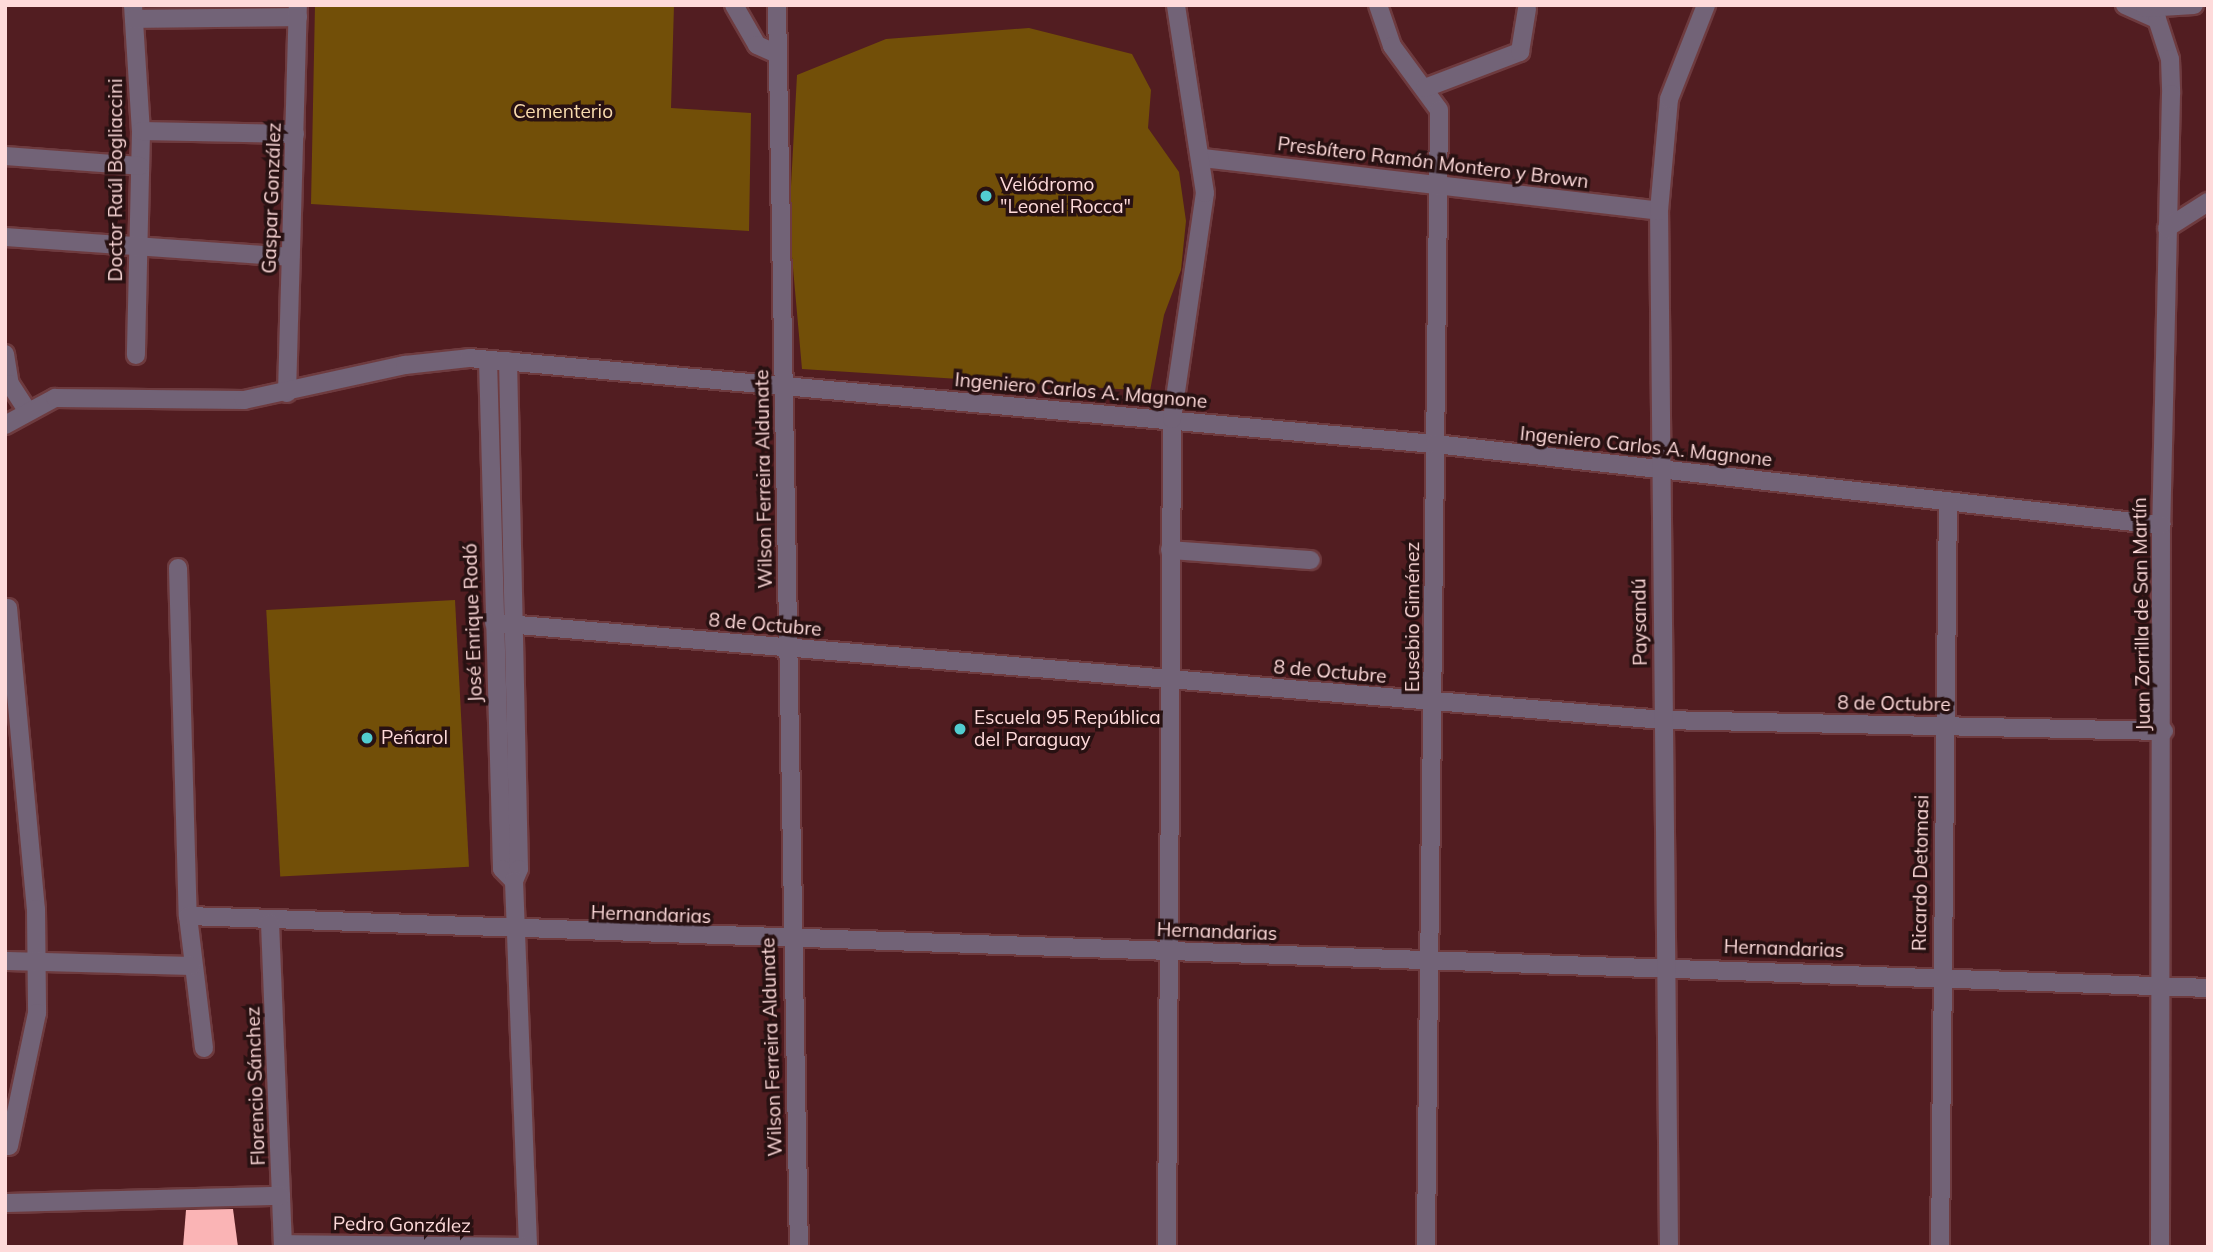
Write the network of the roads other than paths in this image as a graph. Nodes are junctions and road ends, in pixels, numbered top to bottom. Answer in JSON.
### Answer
{"nodes":[{"id":1,"x":734,"y":5,"type":"edge"},
{"id":2,"x":777,"y":5,"type":"edge"},
{"id":3,"x":789,"y":5,"type":"edge"},
{"id":4,"x":1176,"y":5,"type":"edge"},
{"id":5,"x":1378,"y":5,"type":"edge"},
{"id":6,"x":1706,"y":5,"type":"edge"},
{"id":7,"x":2125,"y":5,"type":"edge"},
{"id":8,"x":2194,"y":5,"type":"edge"},
{"id":9,"x":1527,"y":9,"type":"dead end"},
{"id":10,"x":2145,"y":9,"type":"junction"},
{"id":11,"x":298,"y":11,"type":"edge"},
{"id":12,"x":134,"y":12,"type":"edge"},
{"id":13,"x":777,"y":28,"type":"junction"},
{"id":14,"x":777,"y":54,"type":"junction"},
{"id":15,"x":1425,"y":88,"type":"junction"},
{"id":16,"x":141,"y":131,"type":"junction"},
{"id":17,"x":295,"y":134,"type":"junction"},
{"id":18,"x":5,"y":156,"type":"edge"},
{"id":19,"x":1203,"y":158,"type":"junction"},
{"id":20,"x":140,"y":166,"type":"junction"},
{"id":21,"x":1438,"y":184,"type":"junction"},
{"id":22,"x":2208,"y":202,"type":"edge"},
{"id":23,"x":1659,"y":211,"type":"junction"},
{"id":24,"x":2167,"y":228,"type":"junction"},
{"id":25,"x":5,"y":237,"type":"edge"},
{"id":26,"x":138,"y":247,"type":"junction"},
{"id":27,"x":290,"y":257,"type":"junction"},
{"id":28,"x":5,"y":354,"type":"edge"},
{"id":29,"x":136,"y":355,"type":"dead end"},
{"id":30,"x":488,"y":360,"type":"junction"},
{"id":31,"x":508,"y":362,"type":"junction"},
{"id":32,"x":784,"y":387,"type":"junction"},
{"id":33,"x":287,"y":393,"type":"junction"},
{"id":34,"x":27,"y":410,"type":"junction"},
{"id":35,"x":1172,"y":419,"type":"junction"},
{"id":36,"x":5,"y":425,"type":"edge"},
{"id":37,"x":1435,"y":444,"type":"junction"},
{"id":38,"x":1658,"y":470,"type":"junction"},
{"id":39,"x":1948,"y":501,"type":"junction"},
{"id":40,"x":2161,"y":525,"type":"junction"},
{"id":41,"x":1170,"y":550,"type":"junction"},
{"id":42,"x":1311,"y":560,"type":"dead end"},
{"id":43,"x":178,"y":568,"type":"dead end"},
{"id":44,"x":8,"y":608,"type":"dead end"},
{"id":45,"x":494,"y":622,"type":"junction"},
{"id":46,"x":514,"y":624,"type":"junction"},
{"id":47,"x":787,"y":648,"type":"junction"},
{"id":48,"x":1169,"y":680,"type":"junction"},
{"id":49,"x":1434,"y":702,"type":"junction"},
{"id":50,"x":1663,"y":720,"type":"junction"},
{"id":51,"x":1946,"y":726,"type":"junction"},
{"id":52,"x":2165,"y":731,"type":"junction"},
{"id":53,"x":514,"y":881,"type":"junction"},
{"id":54,"x":188,"y":916,"type":"junction"},
{"id":55,"x":270,"y":923,"type":"junction"},
{"id":56,"x":517,"y":933,"type":"junction"},
{"id":57,"x":790,"y":940,"type":"junction"},
{"id":58,"x":1168,"y":951,"type":"junction"},
{"id":59,"x":1429,"y":960,"type":"junction"},
{"id":60,"x":5,"y":961,"type":"edge"},
{"id":61,"x":37,"y":962,"type":"junction"},
{"id":62,"x":192,"y":966,"type":"junction"},
{"id":63,"x":1666,"y":967,"type":"junction"},
{"id":64,"x":1940,"y":975,"type":"junction"},
{"id":65,"x":2163,"y":985,"type":"junction"},
{"id":66,"x":2208,"y":988,"type":"edge"},
{"id":67,"x":204,"y":1048,"type":"dead end"},
{"id":68,"x":9,"y":1146,"type":"dead end"},
{"id":69,"x":281,"y":1196,"type":"junction"},
{"id":70,"x":5,"y":1203,"type":"edge"},
{"id":71,"x":283,"y":1246,"type":"edge"},
{"id":72,"x":520,"y":1247,"type":"edge"},
{"id":73,"x":528,"y":1247,"type":"edge"},
{"id":74,"x":799,"y":1247,"type":"edge"},
{"id":75,"x":1167,"y":1247,"type":"edge"},
{"id":76,"x":1426,"y":1247,"type":"edge"},
{"id":77,"x":1669,"y":1247,"type":"edge"},
{"id":78,"x":1940,"y":1247,"type":"edge"},
{"id":79,"x":2160,"y":1247,"type":"edge"}],
"edges":[{"from":1,"to":14,"type":"street"},
{"from":2,"to":13,"type":"street","name":"Wilson Ferreira Aldunate"},
{"from":3,"to":13,"type":"street"},
{"from":4,"to":19,"type":"street"},
{"from":5,"to":15,"type":"street","name":"Eusebio Giménez"},
{"from":6,"to":23,"type":"street","name":"Paysandú"},
{"from":7,"to":10,"type":"street"},
{"from":8,"to":10,"type":"street"},
{"from":9,"to":15,"type":"street"},
{"from":10,"to":24,"type":"street","name":"Juan Zorrilla de San Martín"},
{"from":11,"to":12,"type":"street"},
{"from":11,"to":17,"type":"street","name":"Gaspar González"},
{"from":12,"to":16,"type":"street","name":"Doctor Raúl Bogliaccini"},
{"from":13,"to":14,"type":"street","name":"Wilson Ferreira Aldunate"},
{"from":14,"to":32,"type":"street","name":"Wilson Ferreira Aldunate"},
{"from":15,"to":21,"type":"street","name":"Eusebio Giménez"},
{"from":16,"to":17,"type":"street"},
{"from":16,"to":20,"type":"street","name":"Doctor Raúl Bogliaccini"},
{"from":17,"to":27,"type":"street","name":"Gaspar González"},
{"from":18,"to":20,"type":"street"},
{"from":19,"to":21,"type":"street","name":"Presbítero Ramón Montero y Brown"},
{"from":19,"to":35,"type":"street"},
{"from":20,"to":26,"type":"street","name":"Doctor Raúl Bogliaccini"},
{"from":21,"to":23,"type":"street","name":"Presbítero Ramón Montero y Brown"},
{"from":21,"to":37,"type":"street","name":"Eusebio Giménez"},
{"from":22,"to":24,"type":"street"},
{"from":23,"to":38,"type":"street","name":"Paysandú"},
{"from":24,"to":40,"type":"street","name":"Juan Zorrilla de San Martín"},
{"from":25,"to":26,"type":"street"},
{"from":26,"to":27,"type":"street"},
{"from":26,"to":29,"type":"street","name":"Doctor Raúl Bogliaccini"},
{"from":27,"to":33,"type":"street","name":"Gaspar González"},
{"from":28,"to":34,"type":"street"},
{"from":30,"to":31,"type":"street","name":"Ingeniero Carlos A. Magnone"},
{"from":30,"to":33,"type":"street","name":"Ingeniero Carlos A. Magnone"},
{"from":30,"to":45,"type":"street","name":"José Enrique Rodó"},
{"from":31,"to":32,"type":"street","name":"Ingeniero Carlos A. Magnone"},
{"from":31,"to":46,"type":"street","name":"José Enrique Rodó"},
{"from":32,"to":35,"type":"street","name":"Ingeniero Carlos A. Magnone"},
{"from":32,"to":47,"type":"street","name":"Wilson Ferreira Aldunate"},
{"from":33,"to":34,"type":"street","name":"Ingeniero Carlos A. Magnone"},
{"from":34,"to":36,"type":"street","name":"Ingeniero Carlos A. Magnone"},
{"from":35,"to":37,"type":"street","name":"Ingeniero Carlos A. Magnone"},
{"from":35,"to":41,"type":"street"},
{"from":37,"to":38,"type":"street","name":"Ingeniero Carlos A. Magnone"},
{"from":37,"to":49,"type":"street","name":"Eusebio Giménez"},
{"from":38,"to":39,"type":"street","name":"Ingeniero Carlos A. Magnone"},
{"from":38,"to":50,"type":"street","name":"Paysandú"},
{"from":39,"to":40,"type":"street","name":"Ingeniero Carlos A. Magnone"},
{"from":39,"to":51,"type":"street","name":"Ricardo Detomasi"},
{"from":40,"to":52,"type":"street","name":"Juan Zorrilla de San Martín"},
{"from":41,"to":42,"type":"street"},
{"from":41,"to":48,"type":"street"},
{"from":43,"to":54,"type":"street"},
{"from":44,"to":61,"type":"street"},
{"from":45,"to":46,"type":"street","name":"8 de Octubre"},
{"from":45,"to":53,"type":"street","name":"José Enrique Rodó"},
{"from":46,"to":47,"type":"street","name":"8 de Octubre"},
{"from":46,"to":53,"type":"street","name":"José Enrique Rodó"},
{"from":47,"to":48,"type":"street","name":"8 de Octubre"},
{"from":47,"to":57,"type":"street","name":"Wilson Ferreira Aldunate"},
{"from":48,"to":49,"type":"street","name":"8 de Octubre"},
{"from":48,"to":58,"type":"street"},
{"from":49,"to":50,"type":"street","name":"8 de Octubre"},
{"from":49,"to":59,"type":"street","name":"Eusebio Giménez"},
{"from":50,"to":51,"type":"street","name":"8 de Octubre"},
{"from":50,"to":63,"type":"street","name":"Paysandú"},
{"from":51,"to":52,"type":"street","name":"8 de Octubre"},
{"from":51,"to":64,"type":"street","name":"Ricardo Detomasi"},
{"from":52,"to":65,"type":"street","name":"Juan Zorrilla de San Martín"},
{"from":53,"to":56,"type":"street","name":"José Enrique Rodó"},
{"from":54,"to":55,"type":"street","name":"Hernandarias"},
{"from":54,"to":62,"type":"street"},
{"from":55,"to":56,"type":"street","name":"Hernandarias"},
{"from":55,"to":69,"type":"street","name":"Florencio Sánchez"},
{"from":56,"to":57,"type":"street","name":"Hernandarias"},
{"from":56,"to":73,"type":"street","name":"José Enrique Rodó"},
{"from":57,"to":58,"type":"street","name":"Hernandarias"},
{"from":57,"to":74,"type":"street","name":"Wilson Ferreira Aldunate"},
{"from":58,"to":59,"type":"street","name":"Hernandarias"},
{"from":58,"to":75,"type":"street"},
{"from":59,"to":63,"type":"street","name":"Hernandarias"},
{"from":59,"to":76,"type":"street","name":"Eusebio Giménez"},
{"from":60,"to":61,"type":"street"},
{"from":61,"to":62,"type":"street"},
{"from":61,"to":68,"type":"street"},
{"from":62,"to":67,"type":"street"},
{"from":63,"to":64,"type":"street","name":"Hernandarias"},
{"from":63,"to":77,"type":"street","name":"Paysandú"},
{"from":64,"to":65,"type":"street","name":"Hernandarias"},
{"from":64,"to":78,"type":"street","name":"Ricardo Detomasi"},
{"from":65,"to":66,"type":"street","name":"Hernandarias"},
{"from":65,"to":79,"type":"street","name":"Juan Zorrilla de San Martín"},
{"from":69,"to":70,"type":"street"},
{"from":69,"to":71,"type":"street","name":"Florencio Sánchez"},
{"from":71,"to":72,"type":"street","name":"Pedro González"}]}
